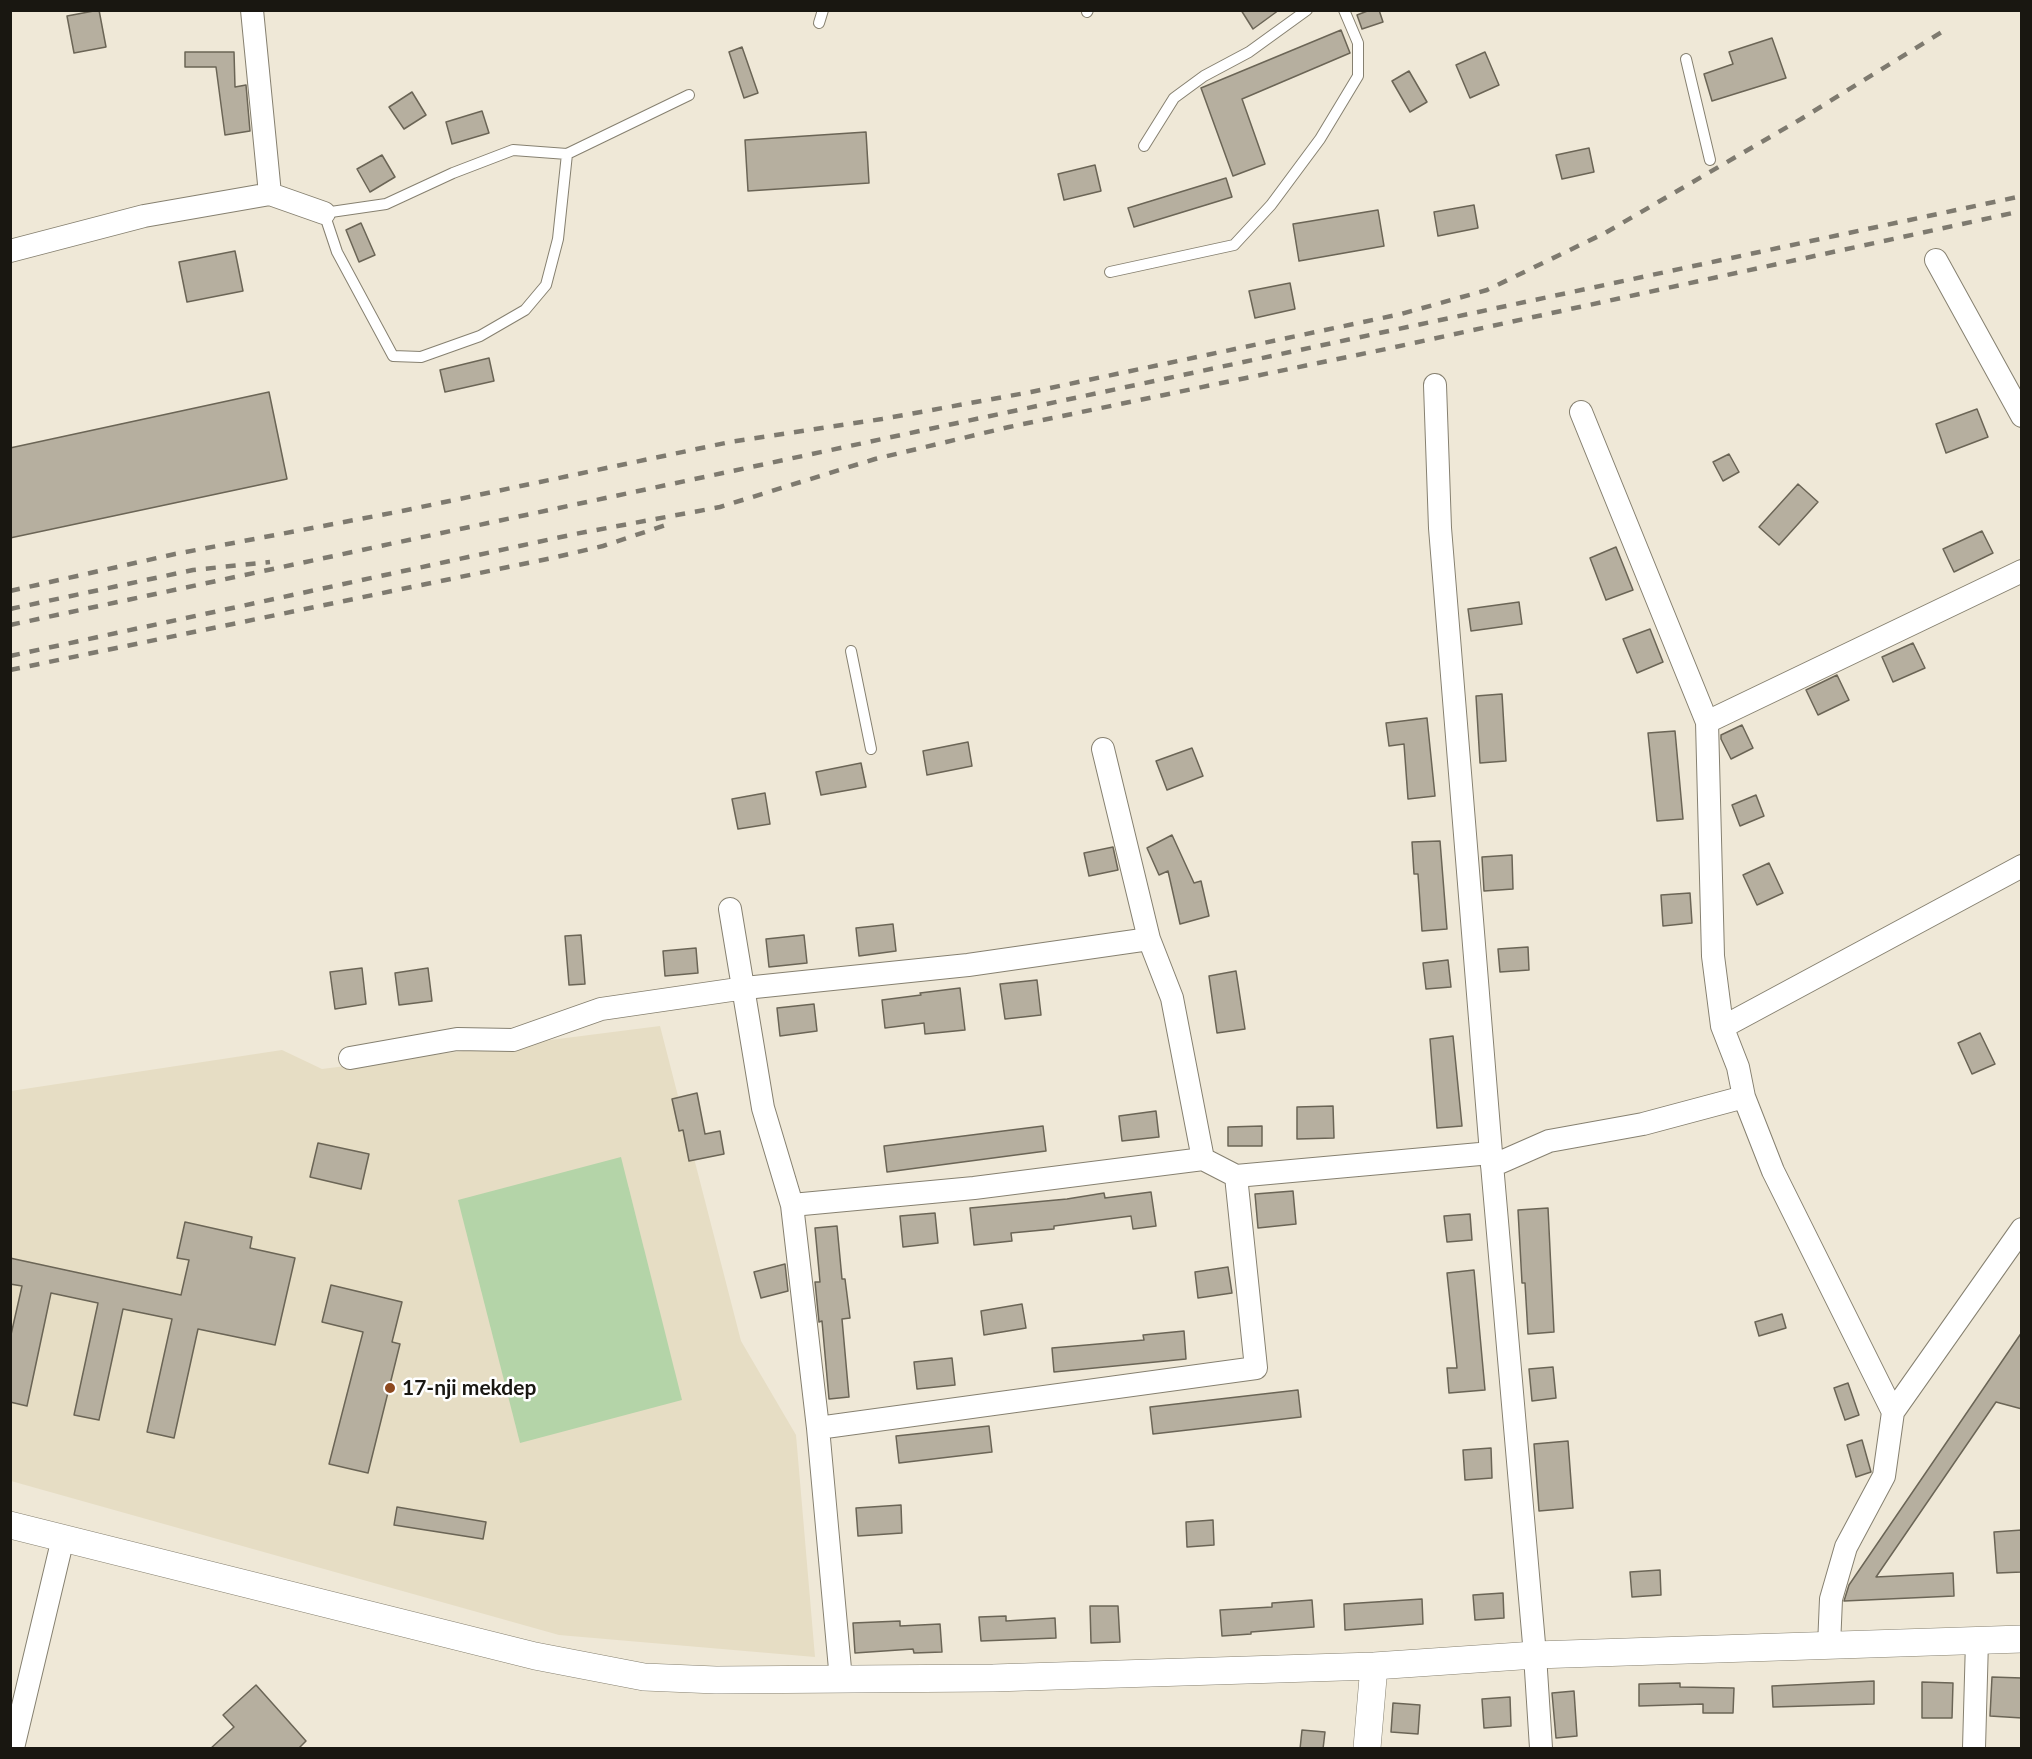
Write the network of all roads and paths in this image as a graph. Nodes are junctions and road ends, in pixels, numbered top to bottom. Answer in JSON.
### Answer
{"nodes":[{"id":1,"x":252,"y":10,"type":"edge"},
{"id":2,"x":823,"y":10,"type":"edge"},
{"id":3,"x":1307,"y":10,"type":"edge"},
{"id":4,"x":1344,"y":10,"type":"edge"},
{"id":5,"x":819,"y":23,"type":"dead end"},
{"id":6,"x":1686,"y":59,"type":"dead end"},
{"id":7,"x":689,"y":95,"type":"dead end"},
{"id":8,"x":1144,"y":146,"type":"dead end"},
{"id":9,"x":567,"y":154,"type":"junction"},
{"id":10,"x":1710,"y":160,"type":"dead end"},
{"id":11,"x":270,"y":194,"type":"junction"},
{"id":12,"x":324,"y":213,"type":"junction"},
{"id":13,"x":10,"y":251,"type":"edge"},
{"id":14,"x":1936,"y":260,"type":"dead end"},
{"id":15,"x":1110,"y":272,"type":"dead end"},
{"id":16,"x":1434,"y":385,"type":"dead end"},
{"id":17,"x":1581,"y":412,"type":"dead end"},
{"id":18,"x":2022,"y":416,"type":"edge"},
{"id":19,"x":2022,"y":571,"type":"edge"},
{"id":20,"x":851,"y":651,"type":"dead end"},
{"id":21,"x":1707,"y":722,"type":"junction"},
{"id":22,"x":871,"y":749,"type":"dead end"},
{"id":23,"x":1104,"y":749,"type":"dead end"},
{"id":24,"x":2022,"y":866,"type":"edge"},
{"id":25,"x":730,"y":909,"type":"dead end"},
{"id":26,"x":1149,"y":939,"type":"junction"},
{"id":27,"x":744,"y":988,"type":"junction"},
{"id":28,"x":1723,"y":1027,"type":"junction"},
{"id":29,"x":350,"y":1058,"type":"dead end"},
{"id":30,"x":1744,"y":1097,"type":"junction"},
{"id":31,"x":1203,"y":1159,"type":"junction"},
{"id":32,"x":1491,"y":1159,"type":"junction"},
{"id":33,"x":1236,"y":1176,"type":"junction"},
{"id":34,"x":792,"y":1205,"type":"junction"},
{"id":35,"x":2022,"y":1229,"type":"edge"},
{"id":36,"x":1893,"y":1412,"type":"junction"},
{"id":37,"x":818,"y":1428,"type":"junction"},
{"id":38,"x":10,"y":1526,"type":"edge"},
{"id":39,"x":63,"y":1538,"type":"junction"},
{"id":40,"x":2022,"y":1639,"type":"edge"},
{"id":41,"x":1977,"y":1641,"type":"junction"},
{"id":42,"x":1829,"y":1646,"type":"junction"},
{"id":43,"x":1536,"y":1655,"type":"junction"},
{"id":44,"x":1374,"y":1666,"type":"junction"},
{"id":45,"x":841,"y":1680,"type":"junction"},
{"id":46,"x":13,"y":1749,"type":"edge"},
{"id":47,"x":1367,"y":1749,"type":"edge"},
{"id":48,"x":1541,"y":1749,"type":"edge"},
{"id":49,"x":1974,"y":1749,"type":"edge"}],
"edges":[{"from":1,"to":11,"type":"street"},
{"from":2,"to":5,"type":"lane"},
{"from":3,"to":8,"type":"lane"},
{"from":4,"to":15,"type":"lane"},
{"from":6,"to":10,"type":"lane"},
{"from":7,"to":9,"type":"lane"},
{"from":9,"to":12,"type":"lane"},
{"from":9,"to":12,"type":"lane"},
{"from":11,"to":12,"type":"street"},
{"from":11,"to":13,"type":"street"},
{"from":14,"to":18,"type":"street"},
{"from":16,"to":32,"type":"street"},
{"from":17,"to":21,"type":"street"},
{"from":19,"to":21,"type":"street"},
{"from":20,"to":22,"type":"lane"},
{"from":21,"to":28,"type":"street"},
{"from":23,"to":26,"type":"street"},
{"from":24,"to":28,"type":"street"},
{"from":25,"to":27,"type":"street"},
{"from":26,"to":27,"type":"street"},
{"from":26,"to":31,"type":"street"},
{"from":27,"to":29,"type":"street"},
{"from":27,"to":34,"type":"street"},
{"from":28,"to":30,"type":"street"},
{"from":30,"to":32,"type":"street"},
{"from":30,"to":36,"type":"street"},
{"from":31,"to":33,"type":"street"},
{"from":31,"to":34,"type":"street"},
{"from":32,"to":33,"type":"street"},
{"from":32,"to":43,"type":"street"},
{"from":33,"to":37,"type":"street"},
{"from":34,"to":37,"type":"street"},
{"from":35,"to":36,"type":"street"},
{"from":36,"to":42,"type":"street"},
{"from":37,"to":45,"type":"street"},
{"from":38,"to":39,"type":"street"},
{"from":39,"to":45,"type":"street"},
{"from":39,"to":46,"type":"street"},
{"from":40,"to":41,"type":"street"},
{"from":41,"to":42,"type":"street"},
{"from":41,"to":49,"type":"street"},
{"from":42,"to":43,"type":"street"},
{"from":43,"to":44,"type":"street"},
{"from":43,"to":48,"type":"street"},
{"from":44,"to":45,"type":"street"},
{"from":44,"to":47,"type":"street"}]}
